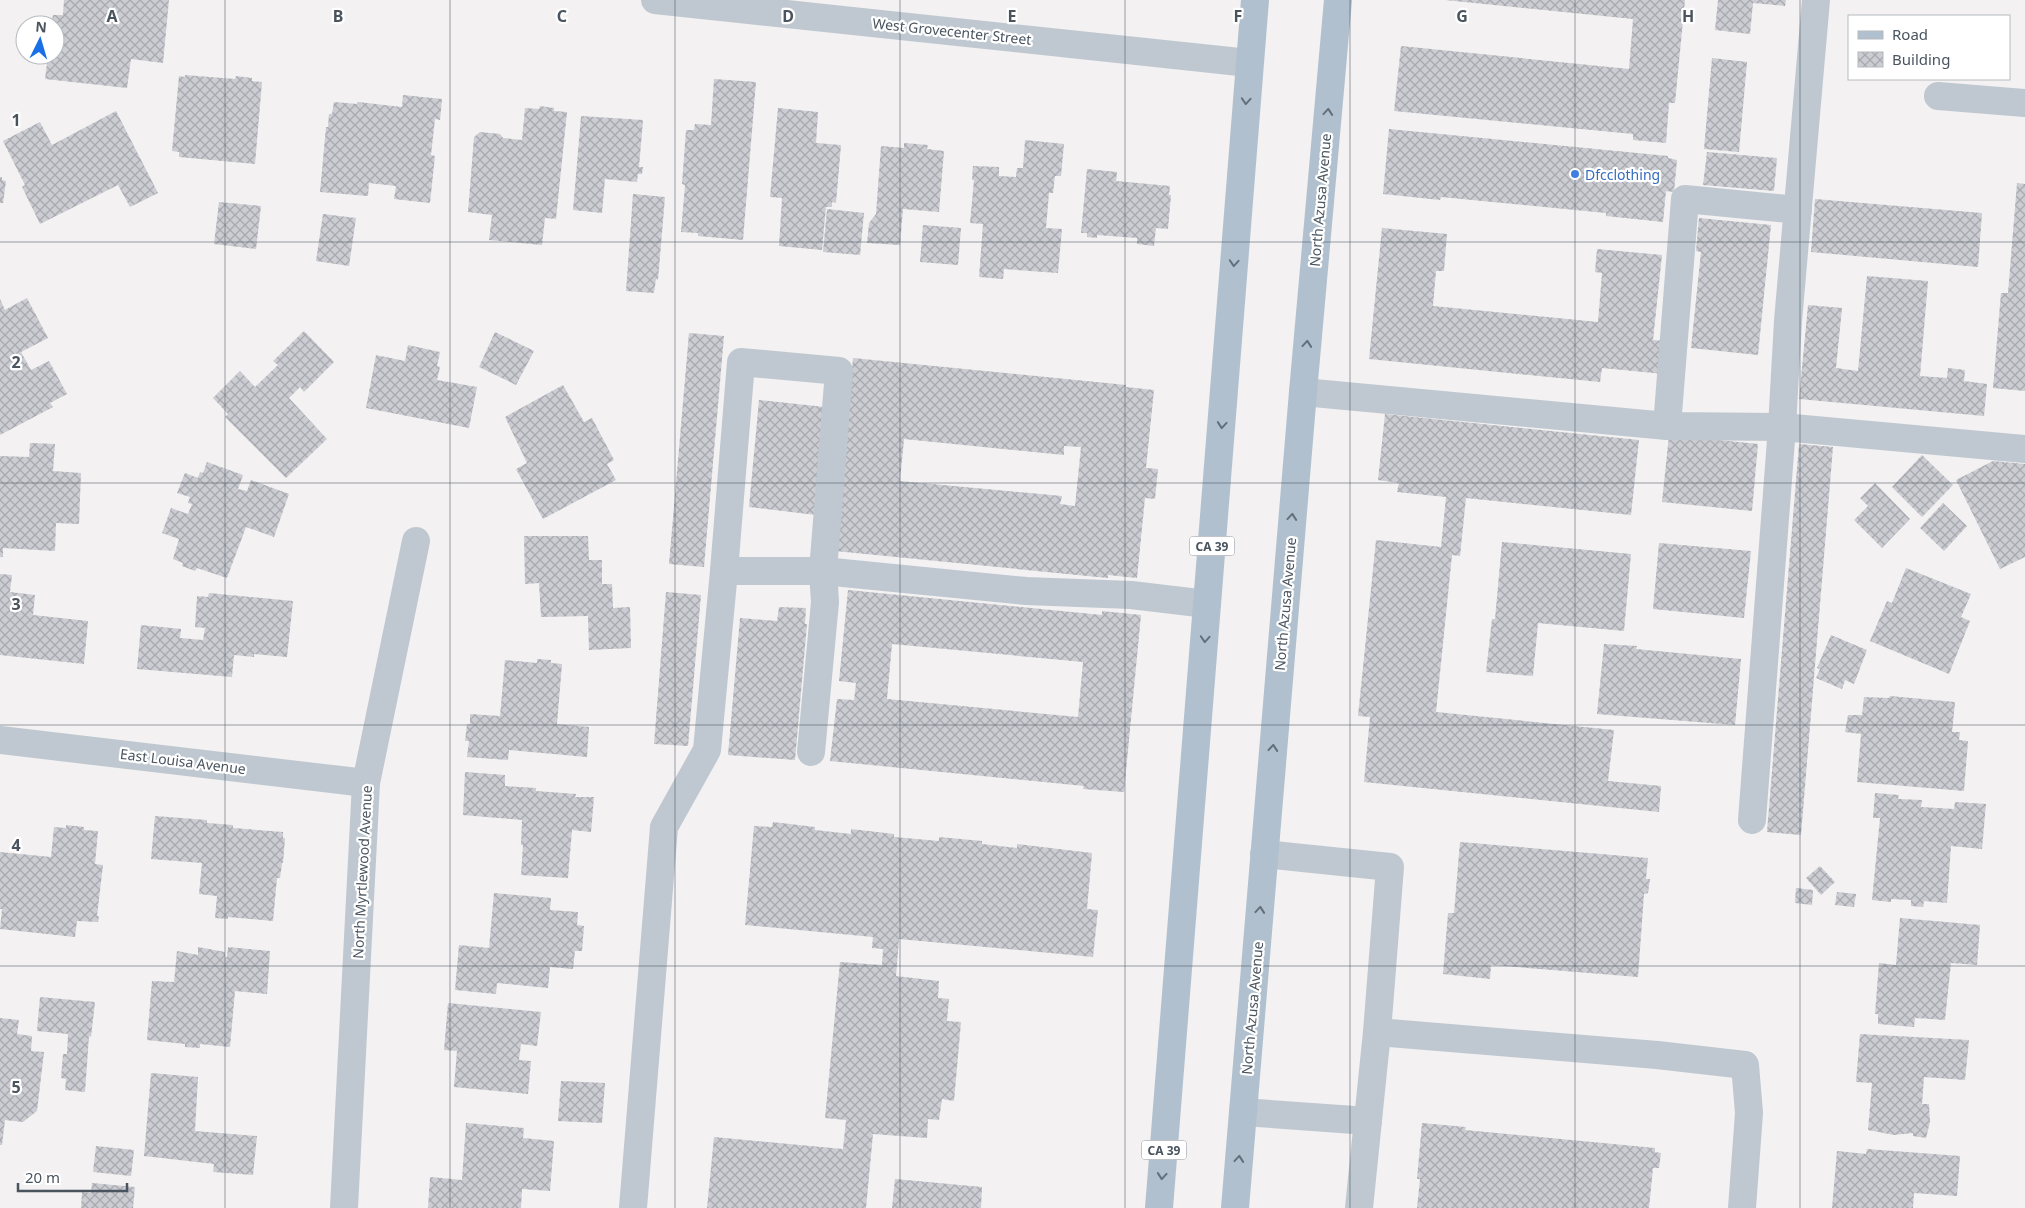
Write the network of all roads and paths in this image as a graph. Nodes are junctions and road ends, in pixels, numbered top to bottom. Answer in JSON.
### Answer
{"nodes":[{"id":1,"x":655,"y":0,"type":"edge"},
{"id":2,"x":1255,"y":0,"type":"edge"},
{"id":3,"x":1338,"y":0,"type":"edge"},
{"id":4,"x":1816,"y":0,"type":"edge"},
{"id":5,"x":1249,"y":63,"type":"junction"},
{"id":6,"x":1938,"y":96,"type":"dead end"},
{"id":7,"x":2025,"y":103,"type":"edge"},
{"id":8,"x":1798,"y":210,"type":"junction"},
{"id":9,"x":1303,"y":392,"type":"junction"},
{"id":10,"x":1667,"y":426,"type":"junction"},
{"id":11,"x":1782,"y":427,"type":"junction"},
{"id":12,"x":2025,"y":449,"type":"edge"},
{"id":13,"x":416,"y":541,"type":"dead end"},
{"id":14,"x":724,"y":571,"type":"junction"},
{"id":15,"x":822,"y":571,"type":"junction"},
{"id":16,"x":1207,"y":604,"type":"junction"},
{"id":17,"x":0,"y":740,"type":"edge"},
{"id":18,"x":811,"y":752,"type":"dead end"},
{"id":19,"x":366,"y":783,"type":"junction"},
{"id":20,"x":1752,"y":820,"type":"dead end"},
{"id":21,"x":1264,"y":854,"type":"junction"},
{"id":22,"x":1377,"y":1032,"type":"junction"},
{"id":23,"x":1243,"y":1112,"type":"junction"},
{"id":24,"x":1368,"y":1121,"type":"junction"},
{"id":25,"x":344,"y":1208,"type":"edge"},
{"id":26,"x":633,"y":1208,"type":"edge"},
{"id":27,"x":1159,"y":1208,"type":"edge"},
{"id":28,"x":1235,"y":1208,"type":"edge"},
{"id":29,"x":1359,"y":1208,"type":"edge"},
{"id":30,"x":1742,"y":1208,"type":"edge"}],
"edges":[{"from":1,"to":5,"type":"street","name":"West Grovecenter Street"},
{"from":2,"to":5,"type":"main road","number":"CA 39"},
{"from":9,"to":3,"type":"main road","name":"North Azusa Avenue","one_way":true},
{"from":4,"to":8,"type":"street"},
{"from":5,"to":16,"type":"main road","number":"CA 39","one_way":true},
{"from":6,"to":7,"type":"street"},
{"from":8,"to":10,"type":"street"},
{"from":8,"to":11,"type":"street"},
{"from":9,"to":10,"type":"street"},
{"from":21,"to":9,"type":"main road","name":"North Azusa Avenue","one_way":true},
{"from":10,"to":11,"type":"street"},
{"from":11,"to":12,"type":"street"},
{"from":11,"to":20,"type":"street"},
{"from":13,"to":19,"type":"street","name":"North Myrtlewood Avenue"},
{"from":14,"to":15,"type":"street"},
{"from":14,"to":15,"type":"street"},
{"from":14,"to":26,"type":"street"},
{"from":15,"to":16,"type":"street"},
{"from":15,"to":18,"type":"street"},
{"from":16,"to":27,"type":"main road","number":"CA 39","one_way":true},
{"from":17,"to":19,"type":"street","name":"East Louisa Avenue"},
{"from":19,"to":25,"type":"street","name":"North Myrtlewood Avenue"},
{"from":21,"to":22,"type":"street"},
{"from":23,"to":21,"type":"main road","name":"North Azusa Avenue","one_way":true},
{"from":22,"to":24,"type":"street"},
{"from":22,"to":30,"type":"street"},
{"from":23,"to":24,"type":"street"},
{"from":28,"to":23,"type":"main road","name":"North Azusa Avenue","one_way":true},
{"from":24,"to":29,"type":"street"}]}
